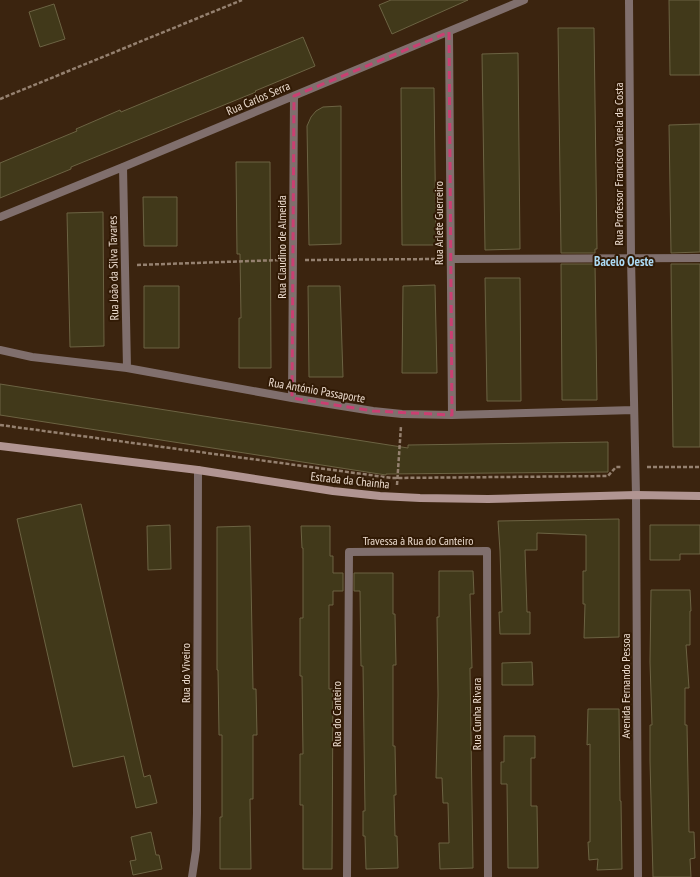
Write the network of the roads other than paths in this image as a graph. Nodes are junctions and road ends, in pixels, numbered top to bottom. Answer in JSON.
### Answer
{"nodes":[{"id":1,"x":524,"y":0,"type":"edge"},
{"id":2,"x":629,"y":0,"type":"edge"},
{"id":3,"x":449,"y":32,"type":"junction"},
{"id":4,"x":294,"y":96,"type":"junction"},
{"id":5,"x":123,"y":168,"type":"junction"},
{"id":6,"x":0,"y":217,"type":"edge"},
{"id":7,"x":631,"y":258,"type":"junction"},
{"id":8,"x":700,"y":258,"type":"edge"},
{"id":9,"x":450,"y":259,"type":"junction"},
{"id":10,"x":0,"y":350,"type":"edge"},
{"id":11,"x":127,"y":368,"type":"junction"},
{"id":12,"x":292,"y":398,"type":"junction"},
{"id":13,"x":634,"y":410,"type":"junction"},
{"id":14,"x":452,"y":415,"type":"junction"},
{"id":15,"x":0,"y":446,"type":"edge"},
{"id":16,"x":198,"y":470,"type":"junction"},
{"id":17,"x":636,"y":495,"type":"junction"},
{"id":18,"x":700,"y":496,"type":"edge"},
{"id":19,"x":487,"y":551,"type":"joint"},
{"id":20,"x":349,"y":552,"type":"joint"},
{"id":21,"x":192,"y":877,"type":"edge"},
{"id":22,"x":347,"y":877,"type":"edge"},
{"id":23,"x":488,"y":877,"type":"edge"},
{"id":24,"x":638,"y":877,"type":"edge"}],
"edges":[{"from":1,"to":3,"type":"street","name":"Rua Carlos Serra"},
{"from":2,"to":7,"type":"street","name":"Rua Professor Francisco Varela da Costa"},
{"from":3,"to":4,"type":"street","name":"Rua Carlos Serra"},
{"from":3,"to":9,"type":"street","name":"Rua Arlete Guerreiro"},
{"from":4,"to":5,"type":"street","name":"Rua Carlos Serra"},
{"from":4,"to":12,"type":"street","name":"Rua Claudino de Almeida"},
{"from":5,"to":6,"type":"street","name":"Rua Carlos Serra"},
{"from":5,"to":11,"type":"street","name":"Rua João da Silva Tavares"},
{"from":7,"to":8,"type":"street"},
{"from":7,"to":9,"type":"street"},
{"from":7,"to":13,"type":"street","name":"Rua Professor Francisco Varela da Costa"},
{"from":9,"to":14,"type":"street","name":"Rua Arlete Guerreiro"},
{"from":10,"to":11,"type":"street","name":"Rua António Passaporte"},
{"from":11,"to":12,"type":"street","name":"Rua António Passaporte"},
{"from":12,"to":14,"type":"street","name":"Rua António Passaporte"},
{"from":13,"to":14,"type":"street","name":"Rua António Passaporte"},
{"from":13,"to":17,"type":"street","name":"Rua Professor Francisco Varela da Costa"},
{"from":15,"to":16,"type":"street","name":"Estrada da Chainha"},
{"from":16,"to":17,"type":"street","name":"Estrada da Chainha"},
{"from":16,"to":21,"type":"street","name":"Rua do Viveiro"},
{"from":17,"to":18,"type":"street","name":"Estrada da Chainha"},
{"from":17,"to":24,"type":"street","name":"Avenida Fernando Pessoa"},
{"from":19,"to":20,"type":"street","name":"Travessa à Rua do Canteiro"},
{"from":19,"to":23,"type":"street","name":"Rua Cunha Rivara"},
{"from":20,"to":22,"type":"street","name":"Rua do Canteiro"}]}
